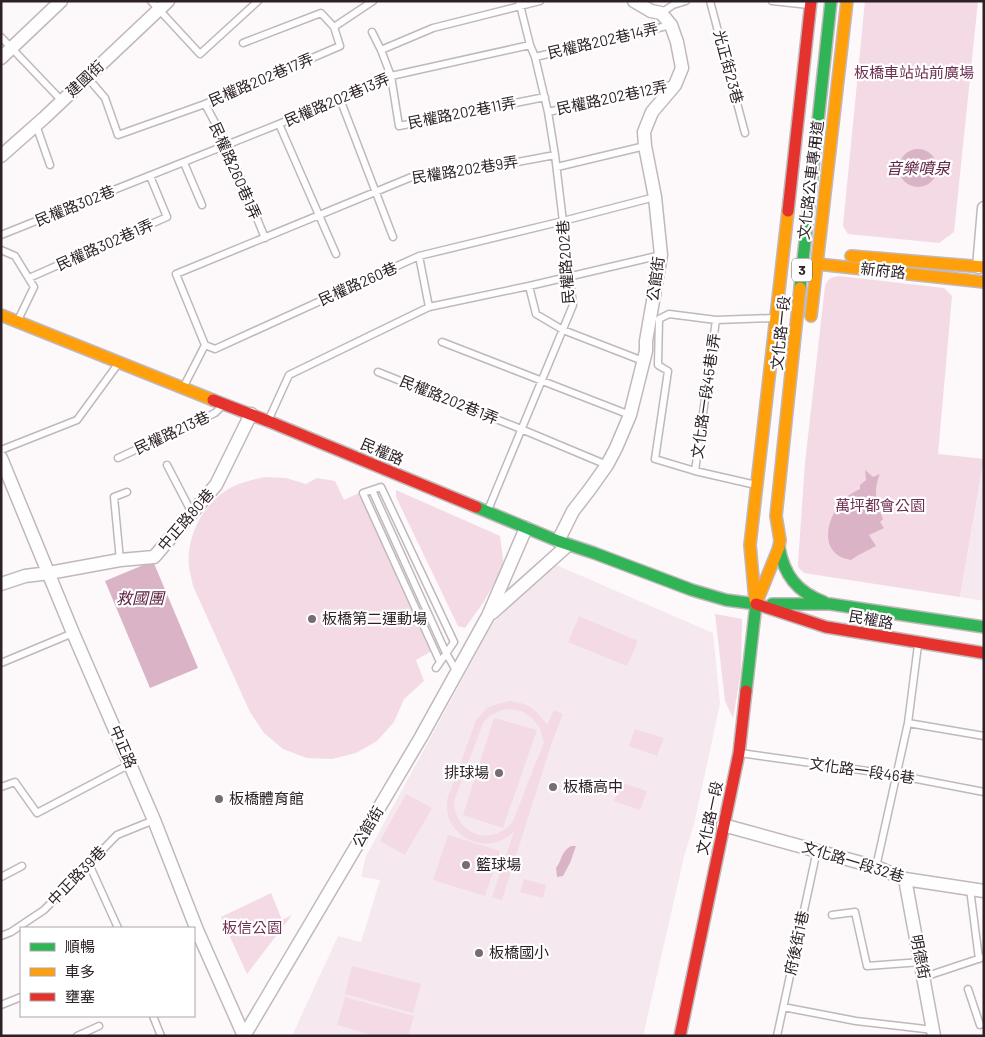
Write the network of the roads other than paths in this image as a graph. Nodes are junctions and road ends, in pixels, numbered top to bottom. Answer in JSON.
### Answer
{"nodes":[{"id":1,"x":61,"y":1,"type":"edge"},
{"id":2,"x":258,"y":1,"type":"edge"},
{"id":3,"x":373,"y":1,"type":"edge"},
{"id":4,"x":540,"y":1,"type":"edge"},
{"id":5,"x":634,"y":1,"type":"edge"},
{"id":6,"x":686,"y":1,"type":"edge"},
{"id":7,"x":710,"y":1,"type":"edge"},
{"id":8,"x":772,"y":1,"type":"edge"},
{"id":9,"x":831,"y":1,"type":"edge"},
{"id":10,"x":847,"y":1,"type":"edge"},
{"id":11,"x":673,"y":3,"type":"edge"},
{"id":12,"x":811,"y":3,"type":"edge"},
{"id":13,"x":159,"y":4,"type":"edge"},
{"id":14,"x":519,"y":4,"type":"edge"},
{"id":15,"x":661,"y":13,"type":"junction"},
{"id":16,"x":672,"y":25,"type":"junction"},
{"id":17,"x":334,"y":28,"type":"junction"},
{"id":18,"x":372,"y":32,"type":"dead end"},
{"id":19,"x":1,"y":37,"type":"edge"},
{"id":20,"x":243,"y":44,"type":"dead end"},
{"id":21,"x":530,"y":45,"type":"junction"},
{"id":22,"x":12,"y":48,"type":"junction"},
{"id":23,"x":381,"y":50,"type":"junction"},
{"id":24,"x":535,"y":57,"type":"junction"},
{"id":25,"x":1,"y":58,"type":"edge"},
{"id":26,"x":391,"y":76,"type":"junction"},
{"id":27,"x":87,"y":77,"type":"junction"},
{"id":28,"x":675,"y":84,"type":"junction"},
{"id":29,"x":545,"y":97,"type":"junction"},
{"id":30,"x":340,"y":99,"type":"junction"},
{"id":31,"x":62,"y":101,"type":"junction"},
{"id":32,"x":204,"y":104,"type":"junction"},
{"id":33,"x":548,"y":112,"type":"junction"},
{"id":34,"x":280,"y":124,"type":"junction"},
{"id":35,"x":36,"y":125,"type":"junction"},
{"id":36,"x":745,"y":133,"type":"dead end"},
{"id":37,"x":226,"y":145,"type":"junction"},
{"id":38,"x":645,"y":146,"type":"junction"},
{"id":39,"x":555,"y":154,"type":"junction"},
{"id":40,"x":1,"y":156,"type":"edge"},
{"id":41,"x":184,"y":163,"type":"junction"},
{"id":42,"x":50,"y":165,"type":"dead end"},
{"id":43,"x":557,"y":167,"type":"junction"},
{"id":44,"x":150,"y":176,"type":"junction"},
{"id":45,"x":376,"y":192,"type":"junction"},
{"id":46,"x":655,"y":197,"type":"junction"},
{"id":47,"x":202,"y":205,"type":"dead end"},
{"id":48,"x":984,"y":208,"type":"edge"},
{"id":49,"x":319,"y":215,"type":"junction"},
{"id":50,"x":564,"y":221,"type":"junction"},
{"id":51,"x":298,"y":224,"type":"joint"},
{"id":52,"x":1,"y":235,"type":"edge"},
{"id":53,"x":393,"y":237,"type":"dead end"},
{"id":54,"x":265,"y":238,"type":"junction"},
{"id":55,"x":1,"y":250,"type":"edge"},
{"id":56,"x":336,"y":254,"type":"dead end"},
{"id":57,"x":661,"y":255,"type":"junction"},
{"id":58,"x":782,"y":255,"type":"junction"},
{"id":59,"x":844,"y":255,"type":"dead end"},
{"id":60,"x":419,"y":256,"type":"junction"},
{"id":61,"x":804,"y":257,"type":"junction"},
{"id":62,"x":820,"y":257,"type":"junction"},
{"id":63,"x":981,"y":267,"type":"edge"},
{"id":64,"x":569,"y":277,"type":"junction"},
{"id":65,"x":29,"y":278,"type":"junction"},
{"id":66,"x":984,"y":282,"type":"edge"},
{"id":67,"x":529,"y":286,"type":"junction"},
{"id":68,"x":429,"y":307,"type":"junction"},
{"id":69,"x":1,"y":315,"type":"edge"},
{"id":70,"x":776,"y":318,"type":"junction"},
{"id":71,"x":716,"y":320,"type":"junction"},
{"id":72,"x":17,"y":321,"type":"junction"},
{"id":73,"x":809,"y":326,"type":"dead end"},
{"id":74,"x":563,"y":330,"type":"junction"},
{"id":75,"x":442,"y":342,"type":"dead end"},
{"id":76,"x":205,"y":345,"type":"junction"},
{"id":77,"x":643,"y":361,"type":"junction"},
{"id":78,"x":120,"y":362,"type":"junction"},
{"id":79,"x":378,"y":372,"type":"dead end"},
{"id":80,"x":542,"y":380,"type":"junction"},
{"id":81,"x":183,"y":388,"type":"junction"},
{"id":82,"x":224,"y":403,"type":"junction"},
{"id":83,"x":251,"y":414,"type":"junction"},
{"id":84,"x":630,"y":414,"type":"junction"},
{"id":85,"x":268,"y":421,"type":"junction"},
{"id":86,"x":521,"y":429,"type":"junction"},
{"id":87,"x":1,"y":450,"type":"edge"},
{"id":88,"x":1,"y":458,"type":"edge"},
{"id":89,"x":118,"y":458,"type":"dead end"},
{"id":90,"x":606,"y":465,"type":"junction"},
{"id":91,"x":167,"y":466,"type":"dead end"},
{"id":92,"x":695,"y":471,"type":"junction"},
{"id":93,"x":757,"y":485,"type":"junction"},
{"id":94,"x":372,"y":490,"type":"junction"},
{"id":95,"x":126,"y":492,"type":"dead end"},
{"id":96,"x":488,"y":512,"type":"junction"},
{"id":97,"x":192,"y":514,"type":"junction"},
{"id":98,"x":787,"y":517,"type":"dead end"},
{"id":99,"x":526,"y":528,"type":"junction"},
{"id":100,"x":563,"y":543,"type":"junction"},
{"id":101,"x":779,"y":543,"type":"junction"},
{"id":102,"x":120,"y":560,"type":"junction"},
{"id":103,"x":49,"y":573,"type":"junction"},
{"id":104,"x":1,"y":584,"type":"edge"},
{"id":105,"x":1,"y":594,"type":"edge"},
{"id":106,"x":756,"y":604,"type":"junction"},
{"id":107,"x":830,"y":604,"type":"junction"},
{"id":108,"x":488,"y":616,"type":"junction"},
{"id":109,"x":984,"y":627,"type":"edge"},
{"id":110,"x":73,"y":633,"type":"junction"},
{"id":111,"x":918,"y":643,"type":"junction"},
{"id":112,"x":446,"y":653,"type":"junction"},
{"id":113,"x":984,"y":653,"type":"edge"},
{"id":114,"x":1,"y":663,"type":"edge"},
{"id":115,"x":457,"y":672,"type":"junction"},
{"id":116,"x":908,"y":723,"type":"junction"},
{"id":117,"x":984,"y":736,"type":"edge"},
{"id":118,"x":739,"y":753,"type":"junction"},
{"id":119,"x":130,"y":764,"type":"junction"},
{"id":120,"x":896,"y":775,"type":"junction"},
{"id":121,"x":1,"y":787,"type":"edge"},
{"id":122,"x":984,"y":792,"type":"edge"},
{"id":123,"x":154,"y":820,"type":"junction"},
{"id":124,"x":723,"y":825,"type":"junction"},
{"id":125,"x":817,"y":850,"type":"junction"},
{"id":126,"x":89,"y":864,"type":"junction"},
{"id":127,"x":22,"y":866,"type":"dead end"},
{"id":128,"x":876,"y":867,"type":"junction"},
{"id":129,"x":1,"y":877,"type":"edge"},
{"id":130,"x":905,"y":879,"type":"junction"},
{"id":131,"x":970,"y":889,"type":"junction"},
{"id":132,"x":984,"y":891,"type":"edge"},
{"id":133,"x":832,"y":915,"type":"dead end"},
{"id":134,"x":118,"y":927,"type":"edge"},
{"id":135,"x":194,"y":927,"type":"edge"},
{"id":136,"x":195,"y":930,"type":"edge"},
{"id":137,"x":1,"y":936,"type":"edge"},
{"id":138,"x":981,"y":958,"type":"edge"},
{"id":139,"x":921,"y":962,"type":"junction"},
{"id":140,"x":924,"y":977,"type":"junction"},
{"id":141,"x":968,"y":989,"type":"dead end"},
{"id":142,"x":20,"y":997,"type":"edge"},
{"id":143,"x":1,"y":1005,"type":"edge"},
{"id":144,"x":783,"y":1007,"type":"junction"},
{"id":145,"x":153,"y":1017,"type":"edge"},
{"id":146,"x":980,"y":1025,"type":"dead end"},
{"id":147,"x":99,"y":1026,"type":"dead end"},
{"id":148,"x":934,"y":1033,"type":"edge"},
{"id":149,"x":77,"y":1036,"type":"edge"},
{"id":150,"x":161,"y":1036,"type":"edge"},
{"id":151,"x":244,"y":1036,"type":"edge"},
{"id":152,"x":680,"y":1036,"type":"edge"},
{"id":153,"x":777,"y":1036,"type":"edge"}],
"edges":[{"from":1,"to":22,"type":"street"},
{"from":2,"to":13,"type":"lane"},
{"from":3,"to":17,"type":"lane"},
{"from":4,"to":14,"type":"lane"},
{"from":5,"to":15,"type":"street","name":"公館街"},
{"from":6,"to":11,"type":"lane"},
{"from":7,"to":36,"type":"lane","name":"光正街23巷"},
{"from":8,"to":12,"type":"lane"},
{"from":9,"to":61,"type":"main road","name":"文化路一段","number":"3"},
{"from":10,"to":62,"type":"main road","name":"文化路公車專用道","number":"3"},
{"from":11,"to":15,"type":"lane"},
{"from":12,"to":58,"type":"main road","name":"文化路一段","number":"3"},
{"from":13,"to":27,"type":"street","name":"建國街"},
{"from":14,"to":21,"type":"lane","name":"民權路202巷"},
{"from":14,"to":23,"type":"lane"},
{"from":15,"to":16,"type":"street","name":"公館街"},
{"from":16,"to":24,"type":"lane","name":"民權路202巷14弄"},
{"from":16,"to":28,"type":"street","name":"公館街"},
{"from":17,"to":20,"type":"lane"},
{"from":17,"to":32,"type":"lane","name":"民權路202巷17弄"},
{"from":18,"to":23,"type":"lane"},
{"from":19,"to":22,"type":"lane"},
{"from":21,"to":24,"type":"lane","name":"民權路202巷"},
{"from":21,"to":26,"type":"lane","name":"民權路202巷13弄"},
{"from":22,"to":25,"type":"street"},
{"from":22,"to":31,"type":"lane"},
{"from":23,"to":26,"type":"lane"},
{"from":24,"to":29,"type":"lane","name":"民權路202巷"},
{"from":26,"to":29,"type":"lane","name":"民權路202巷11弄"},
{"from":26,"to":30,"type":"lane","name":"民權路202巷13弄"},
{"from":27,"to":31,"type":"street","name":"建國街"},
{"from":27,"to":32,"type":"lane","name":"民權路202巷17弄"},
{"from":28,"to":33,"type":"lane","name":"民權路202巷12弄"},
{"from":28,"to":38,"type":"street","name":"公館街"},
{"from":29,"to":33,"type":"lane","name":"民權路202巷"},
{"from":30,"to":34,"type":"lane","name":"民權路202巷13弄"},
{"from":30,"to":45,"type":"lane"},
{"from":31,"to":35,"type":"street","name":"建國街"},
{"from":32,"to":37,"type":"lane","name":"民權路260巷1弄"},
{"from":33,"to":39,"type":"lane","name":"民權路202巷"},
{"from":34,"to":37,"type":"lane","name":"民權路202巷13弄"},
{"from":34,"to":49,"type":"lane"},
{"from":35,"to":40,"type":"street","name":"建國街"},
{"from":35,"to":42,"type":"lane"},
{"from":37,"to":41,"type":"lane","name":"民權路202巷13弄"},
{"from":37,"to":54,"type":"lane","name":"民權路260巷1弄"},
{"from":38,"to":43,"type":"lane"},
{"from":38,"to":46,"type":"street","name":"公館街"},
{"from":39,"to":43,"type":"lane","name":"民權路202巷"},
{"from":39,"to":45,"type":"lane","name":"民權路202巷9弄"},
{"from":41,"to":44,"type":"lane","name":"民權路202巷13弄"},
{"from":41,"to":47,"type":"lane"},
{"from":43,"to":50,"type":"lane","name":"民權路202巷"},
{"from":44,"to":52,"type":"lane","name":"民權路302巷"},
{"from":44,"to":65,"type":"lane","name":"民權路302巷1弄"},
{"from":45,"to":49,"type":"lane","name":"民權路202巷9弄"},
{"from":45,"to":53,"type":"lane"},
{"from":46,"to":50,"type":"lane","name":"民權路260巷"},
{"from":46,"to":57,"type":"street","name":"公館街"},
{"from":48,"to":63,"type":"street"},
{"from":49,"to":51,"type":"lane","name":"民權路202巷9弄"},
{"from":49,"to":56,"type":"lane"},
{"from":50,"to":60,"type":"lane","name":"民權路260巷"},
{"from":50,"to":64,"type":"lane","name":"民權路202巷"},
{"from":51,"to":54,"type":"lane","name":"民權路260巷1弄"},
{"from":54,"to":76,"type":"lane","name":"民權路260巷1弄"},
{"from":55,"to":65,"type":"lane"},
{"from":57,"to":64,"type":"lane"},
{"from":57,"to":77,"type":"street","name":"公館街"},
{"from":58,"to":61,"type":"street","name":"新府路"},
{"from":58,"to":70,"type":"main road","name":"文化路一段","number":"3"},
{"from":59,"to":63,"type":"main road","name":"新府路"},
{"from":60,"to":68,"type":"lane"},
{"from":60,"to":76,"type":"lane","name":"民權路260巷"},
{"from":61,"to":62,"type":"street","name":"新府路"},
{"from":61,"to":101,"type":"main road","name":"文化路一段","number":"3"},
{"from":62,"to":66,"type":"main road","name":"新府路"},
{"from":62,"to":73,"type":"main road","name":"文化路公車專用道","number":"3"},
{"from":64,"to":67,"type":"lane"},
{"from":64,"to":74,"type":"lane","name":"民權路202巷"},
{"from":65,"to":72,"type":"lane"},
{"from":67,"to":68,"type":"lane"},
{"from":67,"to":74,"type":"lane"},
{"from":68,"to":85,"type":"lane"},
{"from":69,"to":72,"type":"main road","name":"民權路"},
{"from":70,"to":71,"type":"lane"},
{"from":70,"to":93,"type":"main road","name":"文化路一段","number":"3"},
{"from":71,"to":92,"type":"lane","name":"文化路一段45巷1弄"},
{"from":71,"to":92,"type":"lane"},
{"from":72,"to":78,"type":"main road","name":"民權路"},
{"from":74,"to":77,"type":"lane"},
{"from":74,"to":80,"type":"lane","name":"民權路202巷"},
{"from":75,"to":80,"type":"lane"},
{"from":76,"to":81,"type":"lane"},
{"from":77,"to":84,"type":"street","name":"公館街"},
{"from":78,"to":81,"type":"main road","name":"民權路"},
{"from":78,"to":87,"type":"lane"},
{"from":79,"to":86,"type":"lane","name":"民權路202巷1弄"},
{"from":80,"to":84,"type":"lane"},
{"from":80,"to":86,"type":"lane","name":"民權路202巷"},
{"from":81,"to":82,"type":"main road","name":"民權路"},
{"from":82,"to":83,"type":"main road","name":"民權路"},
{"from":82,"to":89,"type":"lane","name":"民權路213巷"},
{"from":83,"to":85,"type":"main road","name":"民權路"},
{"from":83,"to":97,"type":"street","name":"中正路80巷"},
{"from":84,"to":90,"type":"street","name":"公館街"},
{"from":85,"to":96,"type":"main road","name":"民權路"},
{"from":86,"to":90,"type":"lane","name":"民權路202巷1弄"},
{"from":86,"to":96,"type":"lane","name":"民權路202巷"},
{"from":88,"to":103,"type":"street","name":"中正路"},
{"from":90,"to":100,"type":"street","name":"公館街"},
{"from":91,"to":97,"type":"lane"},
{"from":92,"to":93,"type":"lane"},
{"from":93,"to":106,"type":"main road","name":"文化路一段","number":"3"},
{"from":94,"to":112,"type":"lane"},
{"from":94,"to":112,"type":"lane"},
{"from":94,"to":112,"type":"lane"},
{"from":95,"to":102,"type":"lane"},
{"from":96,"to":99,"type":"main road","name":"民權路"},
{"from":97,"to":102,"type":"street","name":"中正路80巷"},
{"from":98,"to":101,"type":"main road"},
{"from":99,"to":100,"type":"main road","name":"民權路"},
{"from":99,"to":108,"type":"street"},
{"from":100,"to":106,"type":"main road","name":"民權路"},
{"from":100,"to":108,"type":"street"},
{"from":101,"to":106,"type":"main road","name":"文化路一段"},
{"from":101,"to":107,"type":"main road"},
{"from":102,"to":103,"type":"street","name":"中正路80巷"},
{"from":103,"to":104,"type":"street"},
{"from":103,"to":105,"type":"street"},
{"from":103,"to":110,"type":"street","name":"中正路"},
{"from":106,"to":107,"type":"main road","name":"民權路"},
{"from":106,"to":111,"type":"main road","name":"民權路"},
{"from":106,"to":118,"type":"main road","name":"文化路一段"},
{"from":107,"to":109,"type":"main road","name":"民權路"},
{"from":108,"to":115,"type":"street","name":"公館街"},
{"from":110,"to":114,"type":"lane"},
{"from":110,"to":119,"type":"street","name":"中正路"},
{"from":111,"to":113,"type":"main road","name":"民權路"},
{"from":111,"to":116,"type":"lane"},
{"from":112,"to":115,"type":"lane"},
{"from":115,"to":151,"type":"street","name":"公館街"},
{"from":116,"to":117,"type":"lane"},
{"from":116,"to":120,"type":"lane"},
{"from":118,"to":120,"type":"lane","name":"文化路一段46巷"},
{"from":118,"to":124,"type":"main road","name":"文化路一段"},
{"from":119,"to":121,"type":"lane"},
{"from":119,"to":123,"type":"street","name":"中正路"},
{"from":120,"to":122,"type":"lane","name":"文化路一段46巷"},
{"from":120,"to":128,"type":"lane"},
{"from":123,"to":126,"type":"lane","name":"中正路39巷"},
{"from":123,"to":135,"type":"street","name":"中正路"},
{"from":124,"to":125,"type":"street","name":"文化路一段32巷"},
{"from":124,"to":152,"type":"main road","name":"文化路一段"},
{"from":125,"to":128,"type":"street","name":"文化路一段32巷"},
{"from":125,"to":144,"type":"lane","name":"府後街1巷"},
{"from":126,"to":134,"type":"lane"},
{"from":126,"to":137,"type":"lane","name":"中正路39巷"},
{"from":127,"to":129,"type":"lane"},
{"from":128,"to":130,"type":"street","name":"文化路一段32巷"},
{"from":130,"to":131,"type":"street","name":"文化路一段32巷"},
{"from":130,"to":139,"type":"street","name":"明德街"},
{"from":131,"to":132,"type":"street","name":"文化路一段32巷"},
{"from":131,"to":138,"type":"lane"},
{"from":133,"to":139,"type":"lane"},
{"from":136,"to":151,"type":"street","name":"中正路"},
{"from":138,"to":140,"type":"lane"},
{"from":139,"to":140,"type":"street","name":"明德街"},
{"from":140,"to":148,"type":"street","name":"明德街"},
{"from":141,"to":146,"type":"lane"},
{"from":142,"to":143,"type":"lane"},
{"from":144,"to":148,"type":"lane"},
{"from":144,"to":153,"type":"lane","name":"府後街1巷"},
{"from":145,"to":150,"type":"lane"},
{"from":147,"to":149,"type":"lane"}]}
